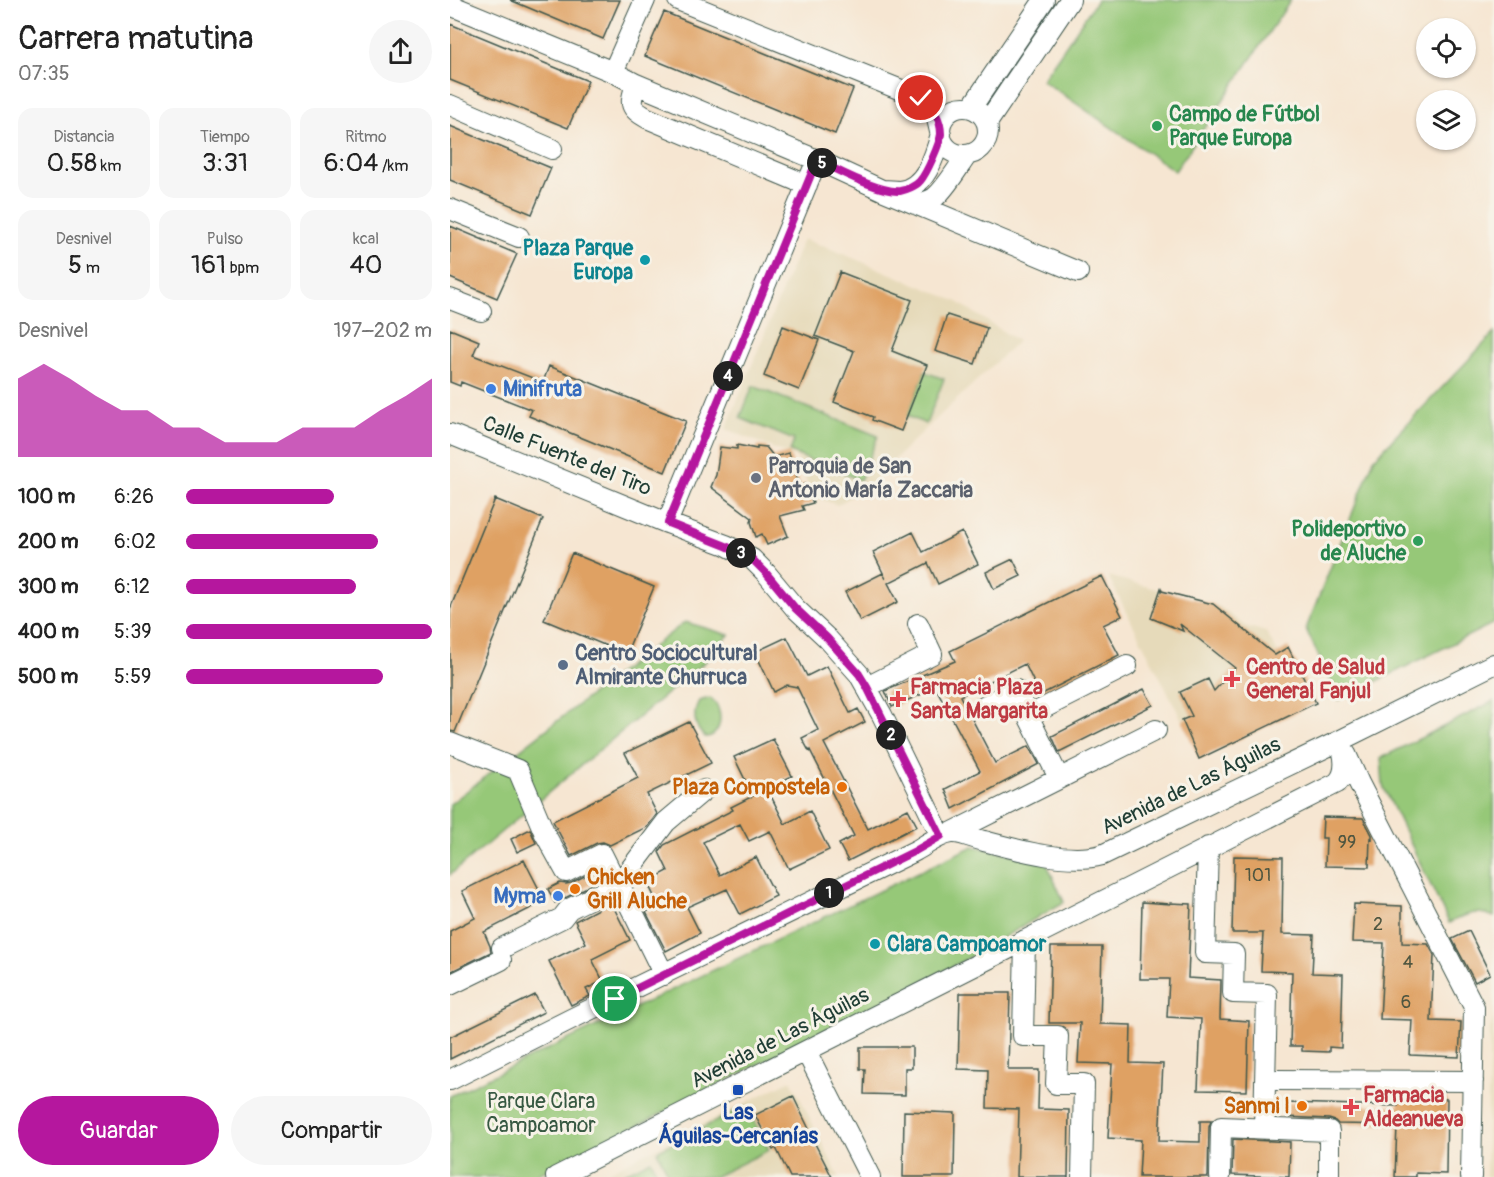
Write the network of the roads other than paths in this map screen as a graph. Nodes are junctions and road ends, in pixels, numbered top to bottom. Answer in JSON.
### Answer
{"nodes":[{"id":1,"x":645,"y":0,"type":"edge"},
{"id":2,"x":678,"y":0,"type":"edge"},
{"id":3,"x":1044,"y":0,"type":"edge"},
{"id":4,"x":1070,"y":0,"type":"edge"},
{"id":5,"x":450,"y":5,"type":"edge"},
{"id":6,"x":613,"y":72,"type":"junction"},
{"id":7,"x":636,"y":84,"type":"junction"},
{"id":8,"x":450,"y":105,"type":"edge"},
{"id":9,"x":971,"y":108,"type":"junction"},
{"id":10,"x":987,"y":123,"type":"junction"},
{"id":11,"x":940,"y":133,"type":"junction"},
{"id":12,"x":552,"y":149,"type":"dead end"},
{"id":13,"x":967,"y":155,"type":"junction"},
{"id":14,"x":817,"y":160,"type":"junction"},
{"id":15,"x":807,"y":185,"type":"junction"},
{"id":16,"x":882,"y":190,"type":"junction"},
{"id":17,"x":915,"y":204,"type":"junction"},
{"id":18,"x":450,"y":209,"type":"edge"},
{"id":19,"x":519,"y":237,"type":"dead end"},
{"id":20,"x":1078,"y":272,"type":"dead end"},
{"id":21,"x":450,"y":300,"type":"edge"},
{"id":22,"x":481,"y":311,"type":"dead end"},
{"id":23,"x":450,"y":434,"type":"edge"},
{"id":24,"x":668,"y":523,"type":"junction"},
{"id":25,"x":918,"y":624,"type":"dead end"},
{"id":26,"x":1494,"y":664,"type":"edge"},
{"id":27,"x":1127,"y":666,"type":"dead end"},
{"id":28,"x":867,"y":687,"type":"junction"},
{"id":29,"x":984,"y":706,"type":"dead end"},
{"id":30,"x":1028,"y":716,"type":"junction"},
{"id":31,"x":1156,"y":730,"type":"dead end"},
{"id":32,"x":450,"y":742,"type":"edge"},
{"id":33,"x":1341,"y":745,"type":"junction"},
{"id":34,"x":1059,"y":778,"type":"junction"},
{"id":35,"x":704,"y":790,"type":"dead end"},
{"id":36,"x":947,"y":834,"type":"junction"},
{"id":37,"x":1208,"y":848,"type":"junction"},
{"id":38,"x":615,"y":879,"type":"junction"},
{"id":39,"x":1025,"y":940,"type":"junction"},
{"id":40,"x":664,"y":975,"type":"junction"},
{"id":41,"x":450,"y":985,"type":"edge"},
{"id":42,"x":806,"y":1052,"type":"junction"},
{"id":43,"x":450,"y":1080,"type":"edge"},
{"id":44,"x":1277,"y":1080,"type":"dead end"},
{"id":45,"x":1473,"y":1081,"type":"junction"},
{"id":46,"x":1264,"y":1129,"type":"junction"},
{"id":47,"x":559,"y":1176,"type":"edge"},
{"id":48,"x":870,"y":1177,"type":"edge"},
{"id":49,"x":1082,"y":1177,"type":"edge"},
{"id":50,"x":1220,"y":1177,"type":"edge"},
{"id":51,"x":1329,"y":1177,"type":"edge"},
{"id":52,"x":1471,"y":1177,"type":"edge"}],
"edges":[{"from":1,"to":6,"type":"street"},
{"from":2,"to":11,"type":"street"},
{"from":3,"to":9,"type":"street"},
{"from":4,"to":10,"type":"street"},
{"from":5,"to":6,"type":"street"},
{"from":6,"to":7,"type":"street"},
{"from":7,"to":14,"type":"street"},
{"from":7,"to":15,"type":"street"},
{"from":8,"to":12,"type":"street"},
{"from":9,"to":10,"type":"street"},
{"from":9,"to":11,"type":"street"},
{"from":10,"to":13,"type":"street"},
{"from":11,"to":13,"type":"street"},
{"from":11,"to":16,"type":"street"},
{"from":13,"to":17,"type":"street"},
{"from":14,"to":15,"type":"street"},
{"from":14,"to":16,"type":"street"},
{"from":15,"to":24,"type":"street"},
{"from":16,"to":17,"type":"street"},
{"from":17,"to":20,"type":"street"},
{"from":18,"to":19,"type":"street"},
{"from":21,"to":22,"type":"street"},
{"from":23,"to":24,"type":"street","name":"Calle Fuente del Tiro"},
{"from":24,"to":28,"type":"street","name":"Calle Fuente del Tiro"},
{"from":25,"to":28,"type":"street"},
{"from":26,"to":33,"type":"street","name":"Avenida de Las Águilas"},
{"from":27,"to":30,"type":"street"},
{"from":28,"to":36,"type":"street","name":"Calle Fuente del Tiro"},
{"from":29,"to":30,"type":"street"},
{"from":30,"to":34,"type":"street"},
{"from":31,"to":34,"type":"street"},
{"from":32,"to":38,"type":"street"},
{"from":33,"to":36,"type":"street","name":"Avenida de Las Águilas"},
{"from":33,"to":37,"type":"street","name":"Avenida de Las Águilas"},
{"from":33,"to":45,"type":"street"},
{"from":34,"to":36,"type":"street"},
{"from":35,"to":38,"type":"street"},
{"from":36,"to":40,"type":"street"},
{"from":37,"to":39,"type":"street","name":"Avenida de Las Águilas"},
{"from":37,"to":46,"type":"street"},
{"from":38,"to":40,"type":"street"},
{"from":38,"to":41,"type":"street"},
{"from":39,"to":42,"type":"street","name":"Avenida de Las Águilas"},
{"from":39,"to":49,"type":"street"},
{"from":40,"to":43,"type":"street"},
{"from":42,"to":47,"type":"street","name":"Avenida de Las Águilas"},
{"from":42,"to":48,"type":"street"},
{"from":44,"to":45,"type":"street"},
{"from":45,"to":52,"type":"street"},
{"from":46,"to":50,"type":"street"},
{"from":46,"to":51,"type":"street"}]}
